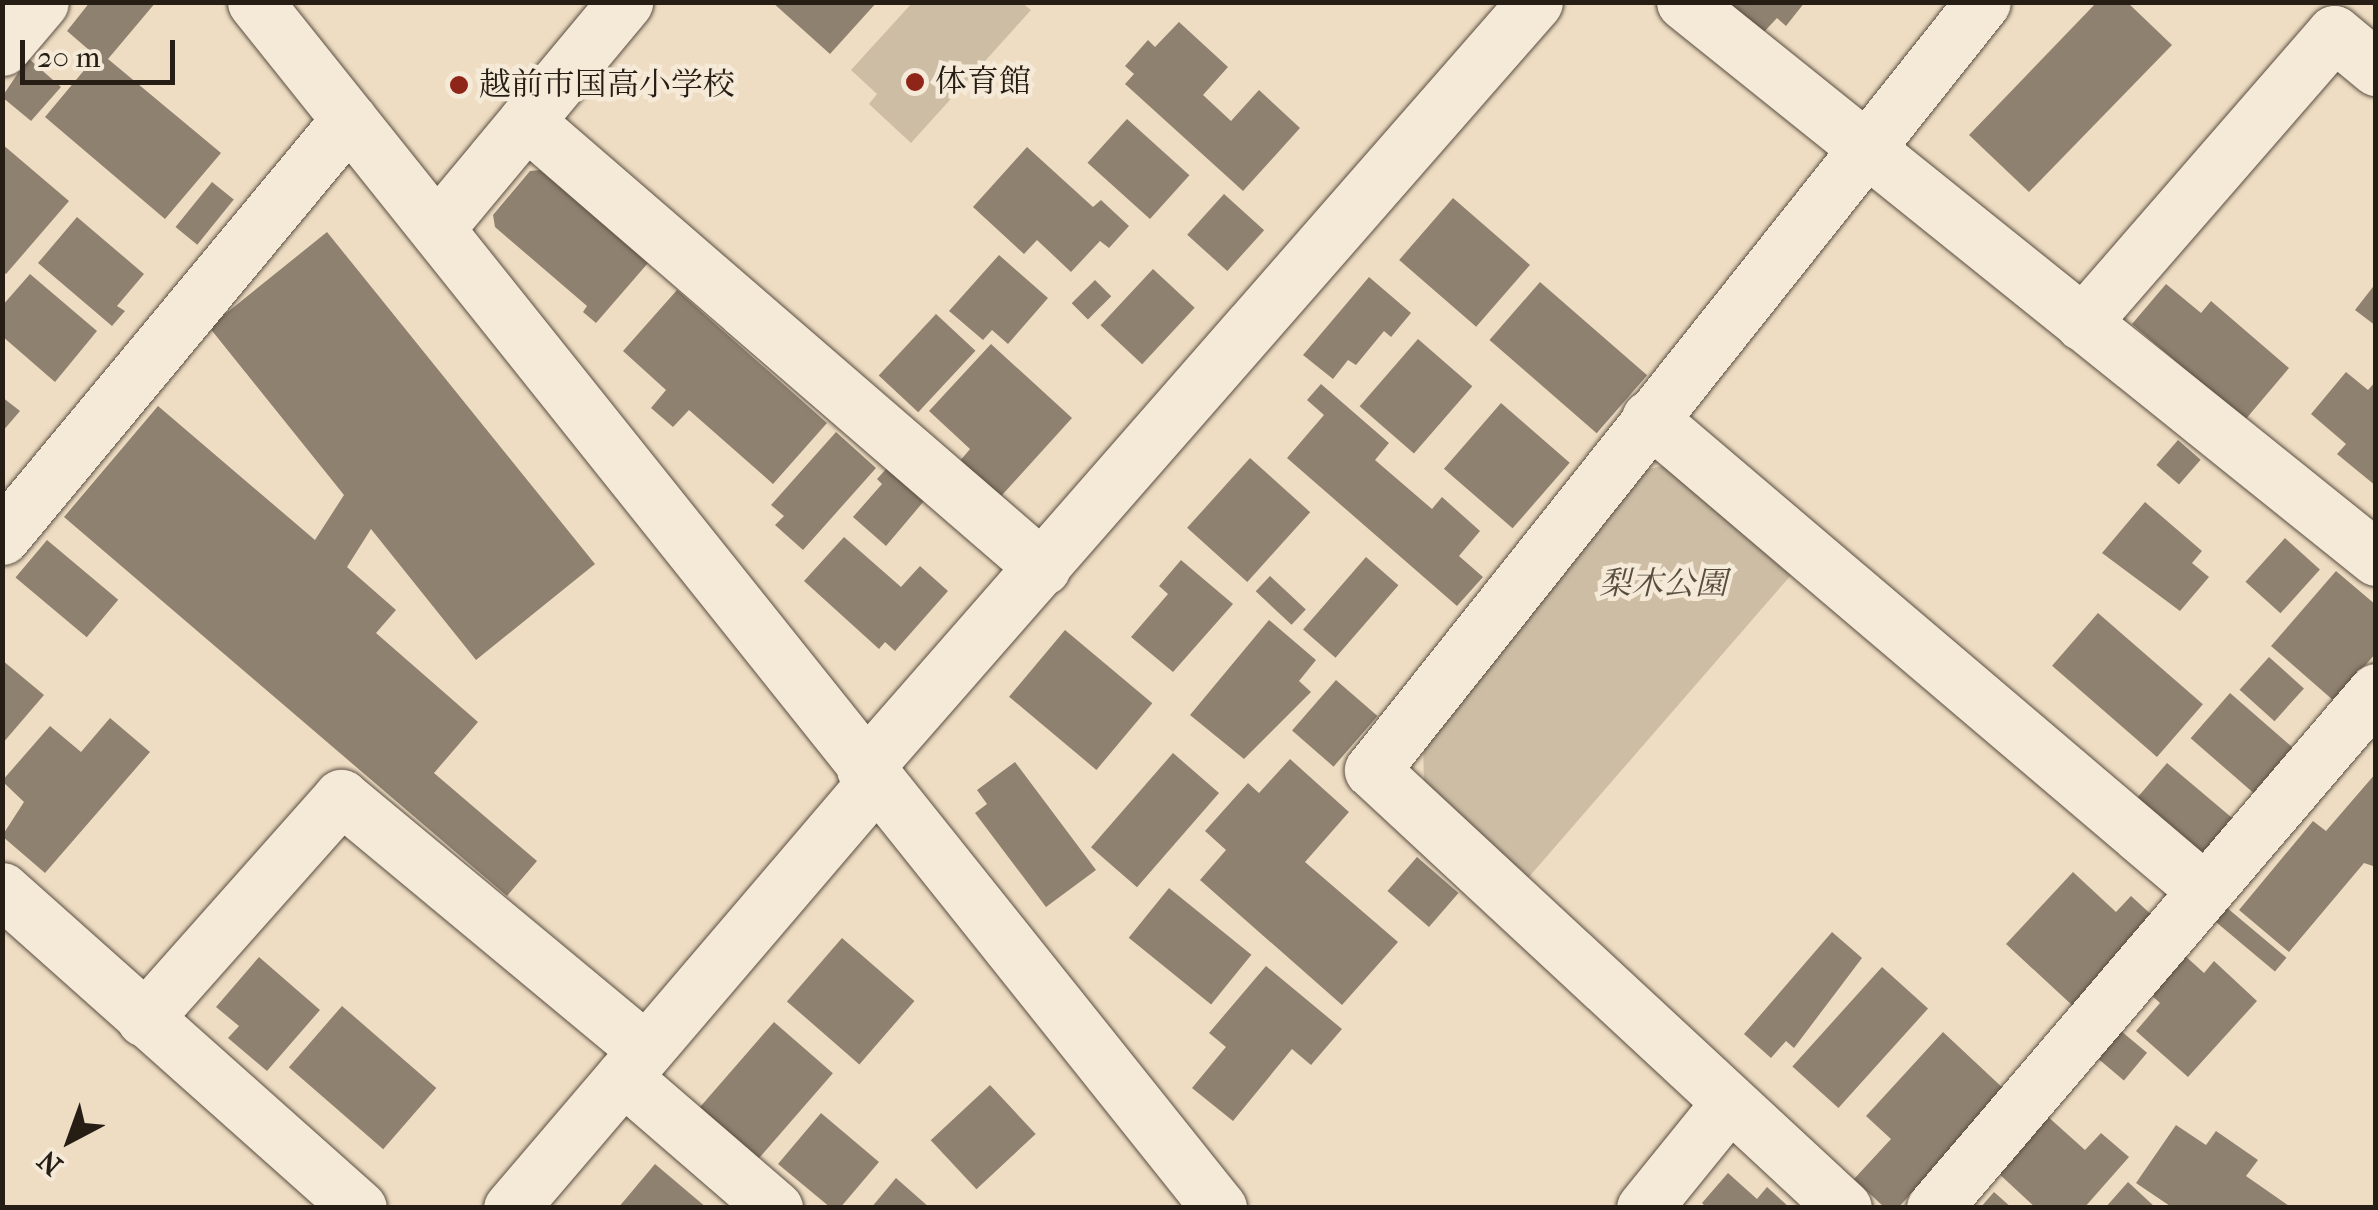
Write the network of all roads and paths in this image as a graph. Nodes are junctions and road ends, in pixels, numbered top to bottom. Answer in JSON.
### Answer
{"nodes":[{"id":1,"x":255,"y":2,"type":"edge"},
{"id":2,"x":625,"y":2,"type":"edge"},
{"id":3,"x":1535,"y":2,"type":"edge"},
{"id":4,"x":1684,"y":2,"type":"edge"},
{"id":5,"x":1984,"y":2,"type":"edge"},
{"id":6,"x":2346,"y":18,"type":"edge"},
{"id":7,"x":2376,"y":68,"type":"edge"},
{"id":8,"x":349,"y":118,"type":"junction"},
{"id":9,"x":526,"y":121,"type":"junction"},
{"id":10,"x":1865,"y":149,"type":"junction"},
{"id":11,"x":437,"y":228,"type":"junction"},
{"id":12,"x":2082,"y":323,"type":"junction"},
{"id":13,"x":1649,"y":418,"type":"junction"},
{"id":14,"x":2,"y":537,"type":"edge"},
{"id":15,"x":2376,"y":558,"type":"edge"},
{"id":16,"x":1043,"y":568,"type":"junction"},
{"id":17,"x":2376,"y":691,"type":"edge"},
{"id":18,"x":869,"y":776,"type":"junction"},
{"id":19,"x":2203,"y":889,"type":"junction"},
{"id":20,"x":2,"y":890,"type":"edge"},
{"id":21,"x":144,"y":1019,"type":"junction"},
{"id":22,"x":634,"y":1063,"type":"junction"},
{"id":23,"x":1729,"y":1103,"type":"junction"},
{"id":24,"x":359,"y":1208,"type":"edge"},
{"id":25,"x":511,"y":1208,"type":"edge"},
{"id":26,"x":775,"y":1208,"type":"edge"},
{"id":27,"x":1218,"y":1208,"type":"edge"},
{"id":28,"x":1644,"y":1208,"type":"edge"},
{"id":29,"x":1844,"y":1208,"type":"edge"},
{"id":30,"x":1934,"y":1208,"type":"edge"}],
"edges":[{"from":1,"to":8,"type":"street"},
{"from":2,"to":9,"type":"street"},
{"from":3,"to":16,"type":"street"},
{"from":4,"to":10,"type":"street"},
{"from":5,"to":10,"type":"street"},
{"from":6,"to":7,"type":"street"},
{"from":6,"to":12,"type":"street"},
{"from":8,"to":11,"type":"street"},
{"from":8,"to":14,"type":"street"},
{"from":9,"to":11,"type":"street"},
{"from":9,"to":16,"type":"street"},
{"from":10,"to":12,"type":"street"},
{"from":10,"to":13,"type":"street"},
{"from":11,"to":18,"type":"street"},
{"from":12,"to":15,"type":"street"},
{"from":13,"to":19,"type":"street"},
{"from":13,"to":23,"type":"street"},
{"from":16,"to":18,"type":"street"},
{"from":17,"to":19,"type":"street"},
{"from":18,"to":22,"type":"street"},
{"from":18,"to":27,"type":"street"},
{"from":19,"to":30,"type":"street"},
{"from":20,"to":21,"type":"street"},
{"from":21,"to":22,"type":"street"},
{"from":21,"to":24,"type":"street"},
{"from":22,"to":25,"type":"street"},
{"from":22,"to":26,"type":"street"},
{"from":23,"to":28,"type":"street"},
{"from":23,"to":29,"type":"street"}]}
